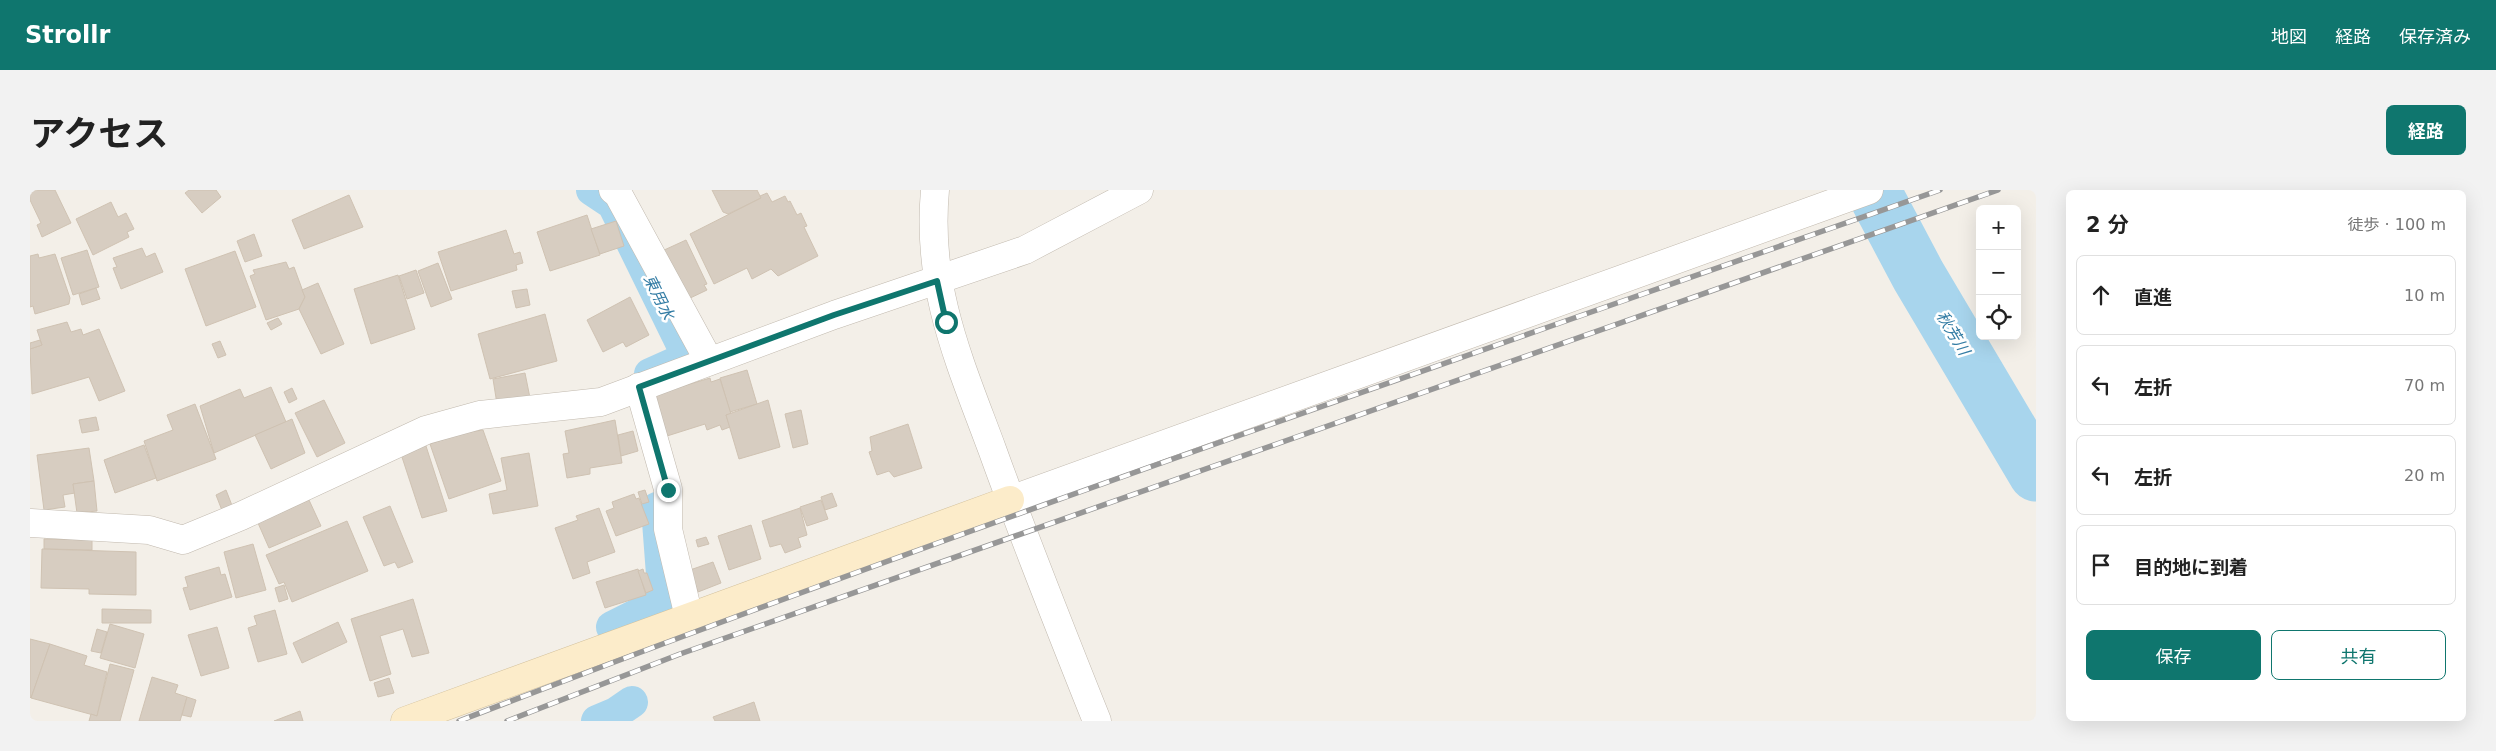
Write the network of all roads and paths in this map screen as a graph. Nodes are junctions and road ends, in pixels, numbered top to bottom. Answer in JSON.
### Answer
{"nodes":[{"id":1,"x":613,"y":190,"type":"edge"},
{"id":2,"x":935,"y":190,"type":"edge"},
{"id":3,"x":1139,"y":190,"type":"edge"},
{"id":4,"x":1858,"y":194,"type":"edge"},
{"id":5,"x":937,"y":281,"type":"junction"},
{"id":6,"x":709,"y":361,"type":"junction"},
{"id":7,"x":639,"y":387,"type":"junction"},
{"id":8,"x":1010,"y":500,"type":"junction"},
{"id":9,"x":30,"y":522,"type":"edge"},
{"id":10,"x":689,"y":617,"type":"junction"},
{"id":11,"x":405,"y":721,"type":"edge"},
{"id":12,"x":1097,"y":721,"type":"edge"}],
"edges":[{"from":1,"to":6,"type":"street"},
{"from":2,"to":5,"type":"street"},
{"from":3,"to":5,"type":"street"},
{"from":4,"to":8,"type":"street"},
{"from":5,"to":6,"type":"street"},
{"from":5,"to":8,"type":"street"},
{"from":6,"to":7,"type":"street"},
{"from":7,"to":9,"type":"street"},
{"from":7,"to":10,"type":"street"},
{"from":8,"to":10,"type":"street"},
{"from":8,"to":12,"type":"street"},
{"from":10,"to":11,"type":"street"}]}
